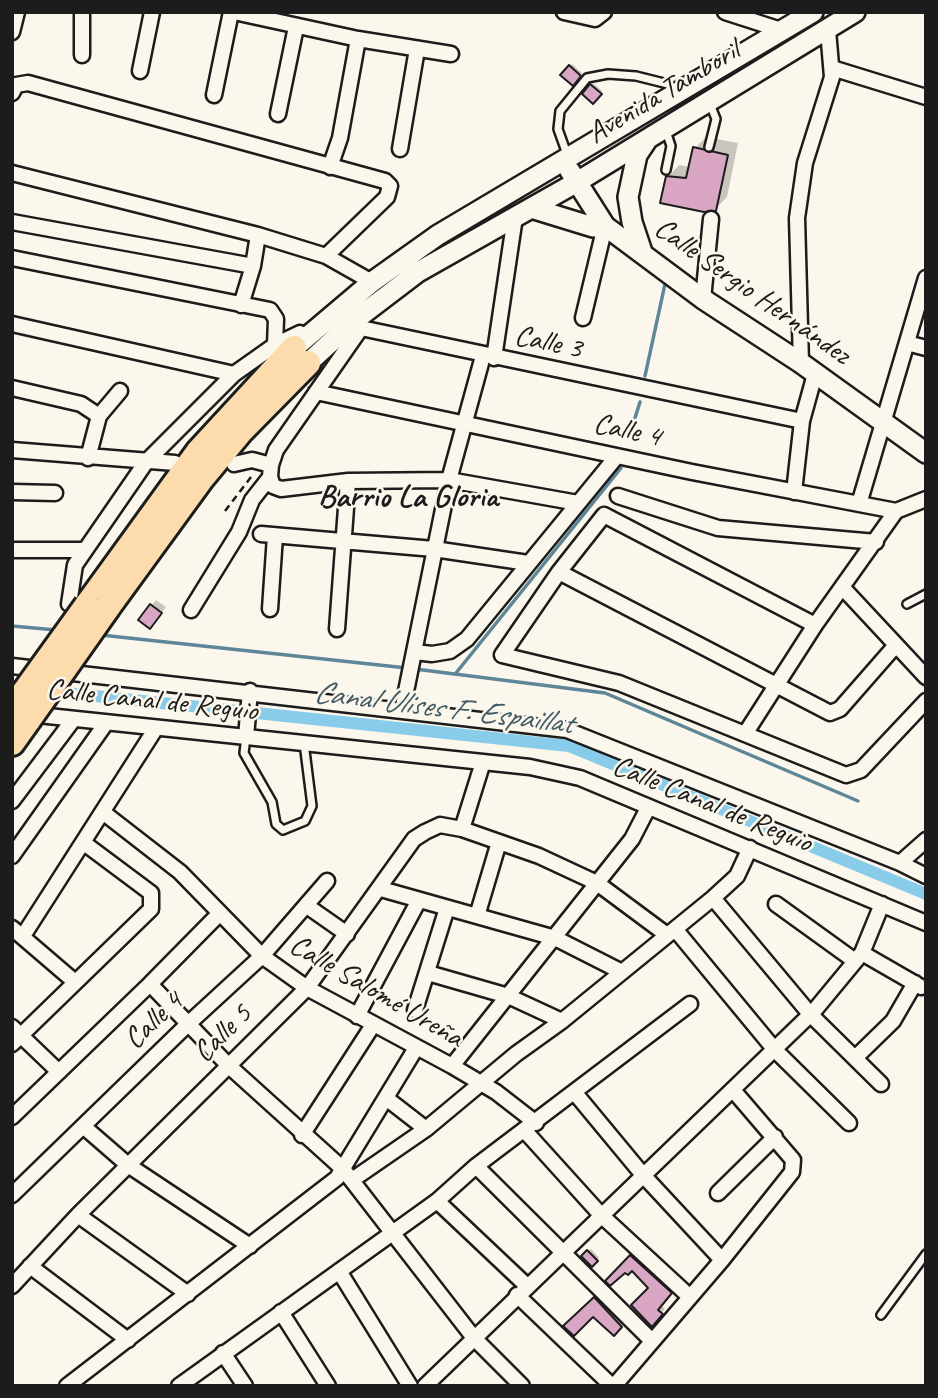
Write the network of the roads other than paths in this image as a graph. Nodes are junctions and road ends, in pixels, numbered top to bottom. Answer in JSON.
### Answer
{"nodes":[{"id":1,"x":17,"y":12,"type":"edge"},
{"id":2,"x":82,"y":12,"type":"edge"},
{"id":3,"x":152,"y":12,"type":"edge"},
{"id":4,"x":233,"y":12,"type":"edge"},
{"id":5,"x":564,"y":12,"type":"edge"},
{"id":6,"x":604,"y":12,"type":"edge"},
{"id":7,"x":725,"y":12,"type":"edge"},
{"id":8,"x":855,"y":12,"type":"edge"},
{"id":9,"x":751,"y":15,"type":"edge"},
{"id":10,"x":797,"y":19,"type":"edge"},
{"id":11,"x":296,"y":27,"type":"junction"},
{"id":12,"x":828,"y":30,"type":"junction"},
{"id":13,"x":12,"y":32,"type":"edge"},
{"id":14,"x":358,"y":39,"type":"junction"},
{"id":15,"x":417,"y":49,"type":"junction"},
{"id":16,"x":451,"y":54,"type":"dead end"},
{"id":17,"x":82,"y":55,"type":"dead end"},
{"id":18,"x":832,"y":68,"type":"junction"},
{"id":19,"x":140,"y":71,"type":"dead end"},
{"id":20,"x":12,"y":93,"type":"edge"},
{"id":21,"x":676,"y":93,"type":"junction"},
{"id":22,"x":214,"y":95,"type":"dead end"},
{"id":23,"x":926,"y":97,"type":"edge"},
{"id":24,"x":708,"y":100,"type":"junction"},
{"id":25,"x":278,"y":114,"type":"dead end"},
{"id":26,"x":656,"y":132,"type":"junction"},
{"id":27,"x":709,"y":147,"type":"dead end"},
{"id":28,"x":400,"y":149,"type":"dead end"},
{"id":29,"x":566,"y":159,"type":"junction"},
{"id":30,"x":330,"y":167,"type":"junction"},
{"id":31,"x":666,"y":170,"type":"dead end"},
{"id":32,"x":12,"y":173,"type":"edge"},
{"id":33,"x":577,"y":182,"type":"junction"},
{"id":34,"x":523,"y":212,"type":"junction"},
{"id":35,"x":711,"y":219,"type":"dead end"},
{"id":36,"x":12,"y":222,"type":"edge"},
{"id":37,"x":605,"y":226,"type":"junction"},
{"id":38,"x":258,"y":235,"type":"junction"},
{"id":39,"x":642,"y":252,"type":"junction"},
{"id":40,"x":326,"y":256,"type":"junction"},
{"id":41,"x":12,"y":258,"type":"edge"},
{"id":42,"x":253,"y":266,"type":"junction"},
{"id":43,"x":926,"y":278,"type":"edge"},
{"id":44,"x":373,"y":282,"type":"junction"},
{"id":45,"x":703,"y":299,"type":"junction"},
{"id":46,"x":242,"y":305,"type":"junction"},
{"id":47,"x":583,"y":318,"type":"dead end"},
{"id":48,"x":12,"y":324,"type":"edge"},
{"id":49,"x":358,"y":324,"type":"junction"},
{"id":50,"x":907,"y":343,"type":"junction"},
{"id":51,"x":926,"y":348,"type":"edge"},
{"id":52,"x":293,"y":352,"type":"junction"},
{"id":53,"x":489,"y":357,"type":"junction"},
{"id":54,"x":808,"y":369,"type":"junction"},
{"id":55,"x":234,"y":374,"type":"junction"},
{"id":56,"x":12,"y":388,"type":"edge"},
{"id":57,"x":120,"y":391,"type":"dead end"},
{"id":58,"x":316,"y":392,"type":"junction"},
{"id":59,"x":99,"y":416,"type":"junction"},
{"id":60,"x":802,"y":421,"type":"junction"},
{"id":61,"x":465,"y":423,"type":"junction"},
{"id":62,"x":883,"y":423,"type":"junction"},
{"id":63,"x":12,"y":450,"type":"edge"},
{"id":64,"x":926,"y":453,"type":"edge"},
{"id":65,"x":617,"y":456,"type":"junction"},
{"id":66,"x":88,"y":458,"type":"junction"},
{"id":67,"x":146,"y":462,"type":"junction"},
{"id":68,"x":174,"y":463,"type":"dead end"},
{"id":69,"x":234,"y":464,"type":"dead end"},
{"id":70,"x":270,"y":471,"type":"junction"},
{"id":71,"x":449,"y":480,"type":"junction"},
{"id":72,"x":348,"y":481,"type":"junction"},
{"id":73,"x":12,"y":492,"type":"edge"},
{"id":74,"x":794,"y":492,"type":"junction"},
{"id":75,"x":55,"y":493,"type":"dead end"},
{"id":76,"x":618,"y":496,"type":"dead end"},
{"id":77,"x":926,"y":499,"type":"edge"},
{"id":78,"x":578,"y":503,"type":"junction"},
{"id":79,"x":859,"y":504,"type":"junction"},
{"id":80,"x":896,"y":511,"type":"junction"},
{"id":81,"x":344,"y":540,"type":"junction"},
{"id":82,"x":876,"y":542,"type":"junction"},
{"id":83,"x":435,"y":549,"type":"junction"},
{"id":84,"x":12,"y":550,"type":"edge"},
{"id":85,"x":84,"y":550,"type":"junction"},
{"id":86,"x":528,"y":563,"type":"junction"},
{"id":87,"x":559,"y":572,"type":"junction"},
{"id":88,"x":843,"y":588,"type":"junction"},
{"id":89,"x":926,"y":594,"type":"edge"},
{"id":90,"x":907,"y":604,"type":"dead end"},
{"id":91,"x":88,"y":606,"type":"junction"},
{"id":92,"x":270,"y":609,"type":"dead end"},
{"id":93,"x":191,"y":610,"type":"dead end"},
{"id":94,"x":815,"y":625,"type":"junction"},
{"id":95,"x":337,"y":629,"type":"dead end"},
{"id":96,"x":896,"y":645,"type":"junction"},
{"id":97,"x":414,"y":657,"type":"junction"},
{"id":98,"x":12,"y":666,"type":"edge"},
{"id":99,"x":926,"y":677,"type":"edge"},
{"id":100,"x":776,"y":684,"type":"junction"},
{"id":101,"x":250,"y":696,"type":"junction"},
{"id":102,"x":926,"y":701,"type":"edge"},
{"id":103,"x":402,"y":711,"type":"junction"},
{"id":104,"x":18,"y":713,"type":"edge"},
{"id":105,"x":73,"y":720,"type":"junction"},
{"id":106,"x":106,"y":723,"type":"junction"},
{"id":107,"x":156,"y":728,"type":"junction"},
{"id":108,"x":246,"y":734,"type":"junction"},
{"id":109,"x":745,"y":734,"type":"junction"},
{"id":110,"x":12,"y":743,"type":"edge"},
{"id":111,"x":304,"y":744,"type":"junction"},
{"id":112,"x":483,"y":762,"type":"junction"},
{"id":113,"x":12,"y":801,"type":"edge"},
{"id":114,"x":648,"y":808,"type":"junction"},
{"id":115,"x":104,"y":813,"type":"junction"},
{"id":116,"x":462,"y":829,"type":"junction"},
{"id":117,"x":926,"y":840,"type":"edge"},
{"id":118,"x":499,"y":842,"type":"junction"},
{"id":119,"x":85,"y":843,"type":"junction"},
{"id":120,"x":750,"y":848,"type":"junction"},
{"id":121,"x":12,"y":856,"type":"edge"},
{"id":122,"x":900,"y":863,"type":"junction"},
{"id":123,"x":926,"y":876,"type":"edge"},
{"id":124,"x":327,"y":881,"type":"dead end"},
{"id":125,"x":597,"y":883,"type":"junction"},
{"id":126,"x":381,"y":889,"type":"junction"},
{"id":127,"x":713,"y":898,"type":"junction"},
{"id":128,"x":419,"y":900,"type":"junction"},
{"id":129,"x":776,"y":904,"type":"dead end"},
{"id":130,"x":882,"y":904,"type":"junction"},
{"id":131,"x":307,"y":906,"type":"junction"},
{"id":132,"x":447,"y":908,"type":"junction"},
{"id":133,"x":220,"y":913,"type":"junction"},
{"id":134,"x":477,"y":916,"type":"junction"},
{"id":135,"x":926,"y":923,"type":"edge"},
{"id":136,"x":18,"y":932,"type":"edge"},
{"id":137,"x":671,"y":932,"type":"junction"},
{"id":138,"x":347,"y":934,"type":"junction"},
{"id":139,"x":555,"y":938,"type":"junction"},
{"id":140,"x":262,"y":956,"type":"junction"},
{"id":141,"x":858,"y":957,"type":"junction"},
{"id":142,"x":622,"y":972,"type":"junction"},
{"id":143,"x":428,"y":973,"type":"junction"},
{"id":144,"x":75,"y":982,"type":"junction"},
{"id":145,"x":150,"y":985,"type":"junction"},
{"id":146,"x":307,"y":988,"type":"junction"},
{"id":147,"x":508,"y":996,"type":"junction"},
{"id":148,"x":690,"y":1004,"type":"dead end"},
{"id":149,"x":415,"y":1010,"type":"dead end"},
{"id":150,"x":810,"y":1014,"type":"junction"},
{"id":151,"x":356,"y":1016,"type":"junction"},
{"id":152,"x":562,"y":1021,"type":"junction"},
{"id":153,"x":188,"y":1024,"type":"junction"},
{"id":154,"x":373,"y":1025,"type":"junction"},
{"id":155,"x":15,"y":1035,"type":"edge"},
{"id":156,"x":416,"y":1048,"type":"junction"},
{"id":157,"x":775,"y":1050,"type":"junction"},
{"id":158,"x":855,"y":1058,"type":"junction"},
{"id":159,"x":229,"y":1066,"type":"junction"},
{"id":160,"x":452,"y":1066,"type":"junction"},
{"id":161,"x":59,"y":1073,"type":"junction"},
{"id":162,"x":480,"y":1083,"type":"junction"},
{"id":163,"x":881,"y":1084,"type":"dead end"},
{"id":164,"x":733,"y":1090,"type":"junction"},
{"id":165,"x":575,"y":1093,"type":"junction"},
{"id":166,"x":386,"y":1098,"type":"junction"},
{"id":167,"x":12,"y":1117,"type":"edge"},
{"id":168,"x":849,"y":1123,"type":"dead end"},
{"id":169,"x":83,"y":1126,"type":"junction"},
{"id":170,"x":530,"y":1127,"type":"junction"},
{"id":171,"x":426,"y":1129,"type":"junction"},
{"id":172,"x":302,"y":1135,"type":"junction"},
{"id":173,"x":775,"y":1137,"type":"junction"},
{"id":174,"x":128,"y":1165,"type":"junction"},
{"id":175,"x":476,"y":1166,"type":"junction"},
{"id":176,"x":643,"y":1174,"type":"junction"},
{"id":177,"x":347,"y":1175,"type":"junction"},
{"id":178,"x":718,"y":1192,"type":"dead end"},
{"id":179,"x":12,"y":1195,"type":"edge"},
{"id":180,"x":437,"y":1202,"type":"junction"},
{"id":181,"x":78,"y":1215,"type":"junction"},
{"id":182,"x":601,"y":1215,"type":"junction"},
{"id":183,"x":394,"y":1232,"type":"junction"},
{"id":184,"x":250,"y":1246,"type":"junction"},
{"id":185,"x":564,"y":1250,"type":"junction"},
{"id":186,"x":926,"y":1254,"type":"edge"},
{"id":187,"x":722,"y":1260,"type":"junction"},
{"id":188,"x":30,"y":1266,"type":"junction"},
{"id":189,"x":338,"y":1271,"type":"junction"},
{"id":190,"x":12,"y":1286,"type":"edge"},
{"id":191,"x":522,"y":1290,"type":"junction"},
{"id":192,"x":188,"y":1294,"type":"junction"},
{"id":193,"x":690,"y":1297,"type":"junction"},
{"id":194,"x":281,"y":1312,"type":"junction"},
{"id":195,"x":881,"y":1315,"type":"dead end"},
{"id":196,"x":474,"y":1338,"type":"junction"},
{"id":197,"x":128,"y":1340,"type":"junction"},
{"id":198,"x":651,"y":1340,"type":"junction"},
{"id":199,"x":223,"y":1353,"type":"junction"},
{"id":200,"x":428,"y":1385,"type":"edge"},
{"id":201,"x":68,"y":1386,"type":"edge"},
{"id":202,"x":179,"y":1386,"type":"edge"},
{"id":203,"x":245,"y":1386,"type":"edge"},
{"id":204,"x":328,"y":1386,"type":"edge"},
{"id":205,"x":410,"y":1386,"type":"edge"},
{"id":206,"x":523,"y":1386,"type":"edge"},
{"id":207,"x":613,"y":1386,"type":"edge"}],
"edges":[{"from":1,"to":13,"type":"street"},
{"from":2,"to":17,"type":"street"},
{"from":3,"to":19,"type":"street"},
{"from":4,"to":11,"type":"street"},
{"from":4,"to":22,"type":"street"},
{"from":5,"to":6,"type":"street"},
{"from":7,"to":9,"type":"street"},
{"from":8,"to":12,"type":"main road","name":"Avenida Tamboril"},
{"from":9,"to":10,"type":"street"},
{"from":10,"to":21,"type":"main road","name":"Avenida Tamboril"},
{"from":11,"to":14,"type":"street"},
{"from":11,"to":25,"type":"street"},
{"from":12,"to":18,"type":"street"},
{"from":12,"to":24,"type":"main road","name":"Avenida Tamboril"},
{"from":14,"to":15,"type":"street"},
{"from":14,"to":30,"type":"street"},
{"from":15,"to":16,"type":"street"},
{"from":15,"to":28,"type":"street"},
{"from":18,"to":23,"type":"street"},
{"from":18,"to":54,"type":"street"},
{"from":20,"to":30,"type":"street"},
{"from":21,"to":29,"type":"main road","name":"Avenida Tamboril"},
{"from":21,"to":29,"type":"lane"},
{"from":24,"to":26,"type":"main road","name":"Avenida Tamboril"},
{"from":24,"to":27,"type":"lane"},
{"from":26,"to":31,"type":"lane"},
{"from":26,"to":33,"type":"main road","name":"Avenida Tamboril"},
{"from":26,"to":39,"type":"main road"},
{"from":29,"to":33,"type":"main road","name":"Calle Sergio Hernández"},
{"from":29,"to":44,"type":"main road","name":"Avenida Tamboril"},
{"from":30,"to":40,"type":"street"},
{"from":32,"to":38,"type":"street"},
{"from":33,"to":34,"type":"main road","name":"Avenida Tamboril"},
{"from":33,"to":37,"type":"main road","name":"Calle Sergio Hernández"},
{"from":34,"to":37,"type":"main road"},
{"from":34,"to":49,"type":"main road","name":"Avenida Tamboril"},
{"from":34,"to":53,"type":"street"},
{"from":35,"to":45,"type":"street"},
{"from":36,"to":42,"type":"street"},
{"from":37,"to":39,"type":"main road","name":"Calle Sergio Hernández"},
{"from":37,"to":47,"type":"street"},
{"from":38,"to":40,"type":"street"},
{"from":38,"to":42,"type":"street"},
{"from":39,"to":45,"type":"main road","name":"Calle Sergio Hernández"},
{"from":40,"to":44,"type":"street"},
{"from":41,"to":46,"type":"street"},
{"from":42,"to":46,"type":"street"},
{"from":43,"to":50,"type":"street"},
{"from":44,"to":52,"type":"main road","name":"Avenida Tamboril"},
{"from":45,"to":54,"type":"main road","name":"Calle Sergio Hernández"},
{"from":46,"to":52,"type":"street"},
{"from":48,"to":55,"type":"street"},
{"from":49,"to":52,"type":"main road","name":"Avenida Tamboril"},
{"from":49,"to":53,"type":"street","name":"Calle 3"},
{"from":49,"to":58,"type":"street"},
{"from":50,"to":51,"type":"street"},
{"from":50,"to":62,"type":"street"},
{"from":52,"to":55,"type":"street"},
{"from":52,"to":91,"type":"highway"},
{"from":53,"to":60,"type":"street","name":"Calle 3"},
{"from":53,"to":61,"type":"street"},
{"from":54,"to":60,"type":"street"},
{"from":54,"to":62,"type":"main road","name":"Calle Sergio Hernández"},
{"from":55,"to":67,"type":"street"},
{"from":56,"to":59,"type":"street"},
{"from":57,"to":59,"type":"street"},
{"from":58,"to":61,"type":"street","name":"Calle 4"},
{"from":58,"to":70,"type":"street"},
{"from":59,"to":66,"type":"street"},
{"from":60,"to":74,"type":"street"},
{"from":61,"to":65,"type":"street","name":"Calle 4"},
{"from":61,"to":71,"type":"street"},
{"from":62,"to":64,"type":"main road","name":"Calle Sergio Hernández"},
{"from":62,"to":79,"type":"street"},
{"from":63,"to":66,"type":"street"},
{"from":65,"to":74,"type":"street","name":"Calle 4"},
{"from":65,"to":78,"type":"street"},
{"from":66,"to":67,"type":"street"},
{"from":67,"to":68,"type":"street"},
{"from":67,"to":85,"type":"street"},
{"from":69,"to":70,"type":"street"},
{"from":70,"to":72,"type":"street"},
{"from":70,"to":93,"type":"street"},
{"from":71,"to":72,"type":"street"},
{"from":71,"to":78,"type":"street"},
{"from":71,"to":83,"type":"street"},
{"from":72,"to":81,"type":"street"},
{"from":73,"to":75,"type":"street"},
{"from":74,"to":79,"type":"street","name":"Calle 4"},
{"from":76,"to":82,"type":"street"},
{"from":77,"to":80,"type":"street"},
{"from":78,"to":86,"type":"street"},
{"from":79,"to":80,"type":"street","name":"Calle 4"},
{"from":80,"to":82,"type":"street"},
{"from":81,"to":83,"type":"street"},
{"from":81,"to":92,"type":"street"},
{"from":81,"to":95,"type":"street"},
{"from":82,"to":88,"type":"street"},
{"from":83,"to":86,"type":"street"},
{"from":83,"to":97,"type":"street"},
{"from":84,"to":85,"type":"street"},
{"from":85,"to":91,"type":"street"},
{"from":86,"to":97,"type":"street"},
{"from":87,"to":94,"type":"street"},
{"from":87,"to":100,"type":"street"},
{"from":87,"to":109,"type":"street"},
{"from":88,"to":94,"type":"street"},
{"from":88,"to":96,"type":"street"},
{"from":89,"to":90,"type":"lane"},
{"from":91,"to":104,"type":"highway","bridge":true},
{"from":94,"to":100,"type":"street"},
{"from":96,"to":99,"type":"street"},
{"from":96,"to":100,"type":"street"},
{"from":97,"to":103,"type":"street"},
{"from":98,"to":101,"type":"street","name":"Calle Canal de Reguio"},
{"from":100,"to":109,"type":"street"},
{"from":101,"to":103,"type":"street","name":"Calle Canal de Reguio"},
{"from":101,"to":108,"type":"street"},
{"from":102,"to":109,"type":"street"},
{"from":103,"to":122,"type":"street","name":"Calle Canal de Reguio"},
{"from":104,"to":105,"type":"street","name":"Calle Canal de Reguio"},
{"from":104,"to":110,"type":"highway"},
{"from":105,"to":106,"type":"street","name":"Calle Canal de Reguio"},
{"from":105,"to":113,"type":"street"},
{"from":106,"to":107,"type":"street","name":"Calle Canal de Reguio"},
{"from":106,"to":121,"type":"street"},
{"from":107,"to":108,"type":"street","name":"Calle Canal de Reguio"},
{"from":107,"to":115,"type":"street"},
{"from":108,"to":111,"type":"street","name":"Calle Canal de Reguio"},
{"from":108,"to":111,"type":"lane"},
{"from":111,"to":112,"type":"street","name":"Calle Canal de Reguio"},
{"from":112,"to":114,"type":"street","name":"Calle Canal de Reguio"},
{"from":112,"to":116,"type":"street"},
{"from":114,"to":120,"type":"street","name":"Calle Canal de Reguio"},
{"from":114,"to":125,"type":"street"},
{"from":115,"to":119,"type":"street"},
{"from":115,"to":133,"type":"street","name":"Calle Salomé Ureña"},
{"from":116,"to":118,"type":"street"},
{"from":116,"to":126,"type":"street","name":"Calle 5"},
{"from":117,"to":122,"type":"street"},
{"from":118,"to":125,"type":"street"},
{"from":118,"to":134,"type":"street"},
{"from":119,"to":136,"type":"street"},
{"from":119,"to":144,"type":"street"},
{"from":120,"to":127,"type":"street"},
{"from":120,"to":130,"type":"street","name":"Calle Canal de Reguio"},
{"from":122,"to":123,"type":"street","name":"Calle Canal de Reguio"},
{"from":124,"to":131,"type":"street","name":"Calle 4"},
{"from":125,"to":137,"type":"street"},
{"from":125,"to":139,"type":"street"},
{"from":126,"to":128,"type":"street"},
{"from":126,"to":138,"type":"street","name":"Calle 5"},
{"from":127,"to":137,"type":"street"},
{"from":127,"to":150,"type":"street"},
{"from":128,"to":132,"type":"street"},
{"from":128,"to":151,"type":"street"},
{"from":129,"to":141,"type":"street"},
{"from":130,"to":135,"type":"street","name":"Calle Canal de Reguio"},
{"from":130,"to":141,"type":"street"},
{"from":131,"to":138,"type":"street"},
{"from":131,"to":140,"type":"street","name":"Calle 4"},
{"from":132,"to":134,"type":"street"},
{"from":132,"to":143,"type":"street"},
{"from":133,"to":140,"type":"street","name":"Calle Salomé Ureña"},
{"from":133,"to":145,"type":"street"},
{"from":134,"to":139,"type":"street"},
{"from":136,"to":144,"type":"street"},
{"from":137,"to":142,"type":"street"},
{"from":137,"to":157,"type":"street"},
{"from":138,"to":146,"type":"street","name":"Calle 5"},
{"from":139,"to":142,"type":"street"},
{"from":139,"to":147,"type":"street"},
{"from":140,"to":146,"type":"street","name":"Calle Salomé Ureña"},
{"from":140,"to":153,"type":"street","name":"Calle 4"},
{"from":141,"to":150,"type":"street"},
{"from":141,"to":158,"type":"street"},
{"from":142,"to":152,"type":"street"},
{"from":143,"to":147,"type":"street"},
{"from":143,"to":149,"type":"street"},
{"from":144,"to":155,"type":"street"},
{"from":145,"to":153,"type":"street"},
{"from":145,"to":161,"type":"street"},
{"from":146,"to":151,"type":"street","name":"Calle Salomé Ureña"},
{"from":146,"to":159,"type":"street","name":"Calle 5"},
{"from":147,"to":152,"type":"street"},
{"from":147,"to":160,"type":"street"},
{"from":148,"to":165,"type":"street"},
{"from":150,"to":157,"type":"street"},
{"from":150,"to":158,"type":"street"},
{"from":151,"to":154,"type":"street","name":"Calle Salomé Ureña"},
{"from":152,"to":162,"type":"street"},
{"from":153,"to":159,"type":"street"},
{"from":153,"to":169,"type":"street","name":"Calle 4"},
{"from":154,"to":156,"type":"street","name":"Calle Salomé Ureña"},
{"from":154,"to":172,"type":"street"},
{"from":155,"to":161,"type":"street"},
{"from":156,"to":160,"type":"street","name":"Calle Salomé Ureña"},
{"from":156,"to":166,"type":"street"},
{"from":157,"to":164,"type":"street"},
{"from":157,"to":168,"type":"street"},
{"from":158,"to":163,"type":"street"},
{"from":159,"to":172,"type":"street"},
{"from":159,"to":174,"type":"street","name":"Calle 5"},
{"from":160,"to":162,"type":"street","name":"Calle Salomé Ureña"},
{"from":161,"to":167,"type":"street"},
{"from":162,"to":170,"type":"street","name":"Calle Salomé Ureña"},
{"from":162,"to":171,"type":"street"},
{"from":164,"to":173,"type":"street"},
{"from":164,"to":176,"type":"street"},
{"from":165,"to":170,"type":"street"},
{"from":165,"to":176,"type":"street"},
{"from":166,"to":171,"type":"street"},
{"from":166,"to":177,"type":"street"},
{"from":169,"to":174,"type":"street"},
{"from":169,"to":179,"type":"street","name":"Calle 4"},
{"from":170,"to":175,"type":"street"},
{"from":170,"to":182,"type":"street","name":"Calle Salomé Ureña"},
{"from":171,"to":177,"type":"street"},
{"from":172,"to":177,"type":"street"},
{"from":173,"to":178,"type":"street"},
{"from":173,"to":187,"type":"street"},
{"from":174,"to":181,"type":"street","name":"Calle 5"},
{"from":174,"to":184,"type":"street"},
{"from":175,"to":180,"type":"street"},
{"from":175,"to":185,"type":"street"},
{"from":176,"to":182,"type":"street"},
{"from":176,"to":187,"type":"street"},
{"from":177,"to":183,"type":"street"},
{"from":177,"to":184,"type":"street"},
{"from":180,"to":183,"type":"street"},
{"from":180,"to":191,"type":"street"},
{"from":181,"to":188,"type":"street","name":"Calle 5"},
{"from":181,"to":192,"type":"street"},
{"from":182,"to":185,"type":"street"},
{"from":182,"to":193,"type":"street","name":"Calle Salomé Ureña"},
{"from":183,"to":189,"type":"street"},
{"from":183,"to":196,"type":"street"},
{"from":184,"to":192,"type":"street"},
{"from":185,"to":191,"type":"street"},
{"from":185,"to":198,"type":"street"},
{"from":186,"to":195,"type":"lane"},
{"from":187,"to":193,"type":"street"},
{"from":188,"to":190,"type":"street","name":"Calle 5"},
{"from":188,"to":197,"type":"street"},
{"from":189,"to":194,"type":"street"},
{"from":189,"to":205,"type":"street"},
{"from":191,"to":196,"type":"street"},
{"from":191,"to":207,"type":"street"},
{"from":192,"to":197,"type":"street"},
{"from":193,"to":198,"type":"street"},
{"from":194,"to":199,"type":"street"},
{"from":194,"to":204,"type":"street"},
{"from":196,"to":200,"type":"street"},
{"from":196,"to":206,"type":"street"},
{"from":197,"to":201,"type":"street"},
{"from":198,"to":207,"type":"street"},
{"from":199,"to":202,"type":"street"},
{"from":199,"to":203,"type":"street"}]}
